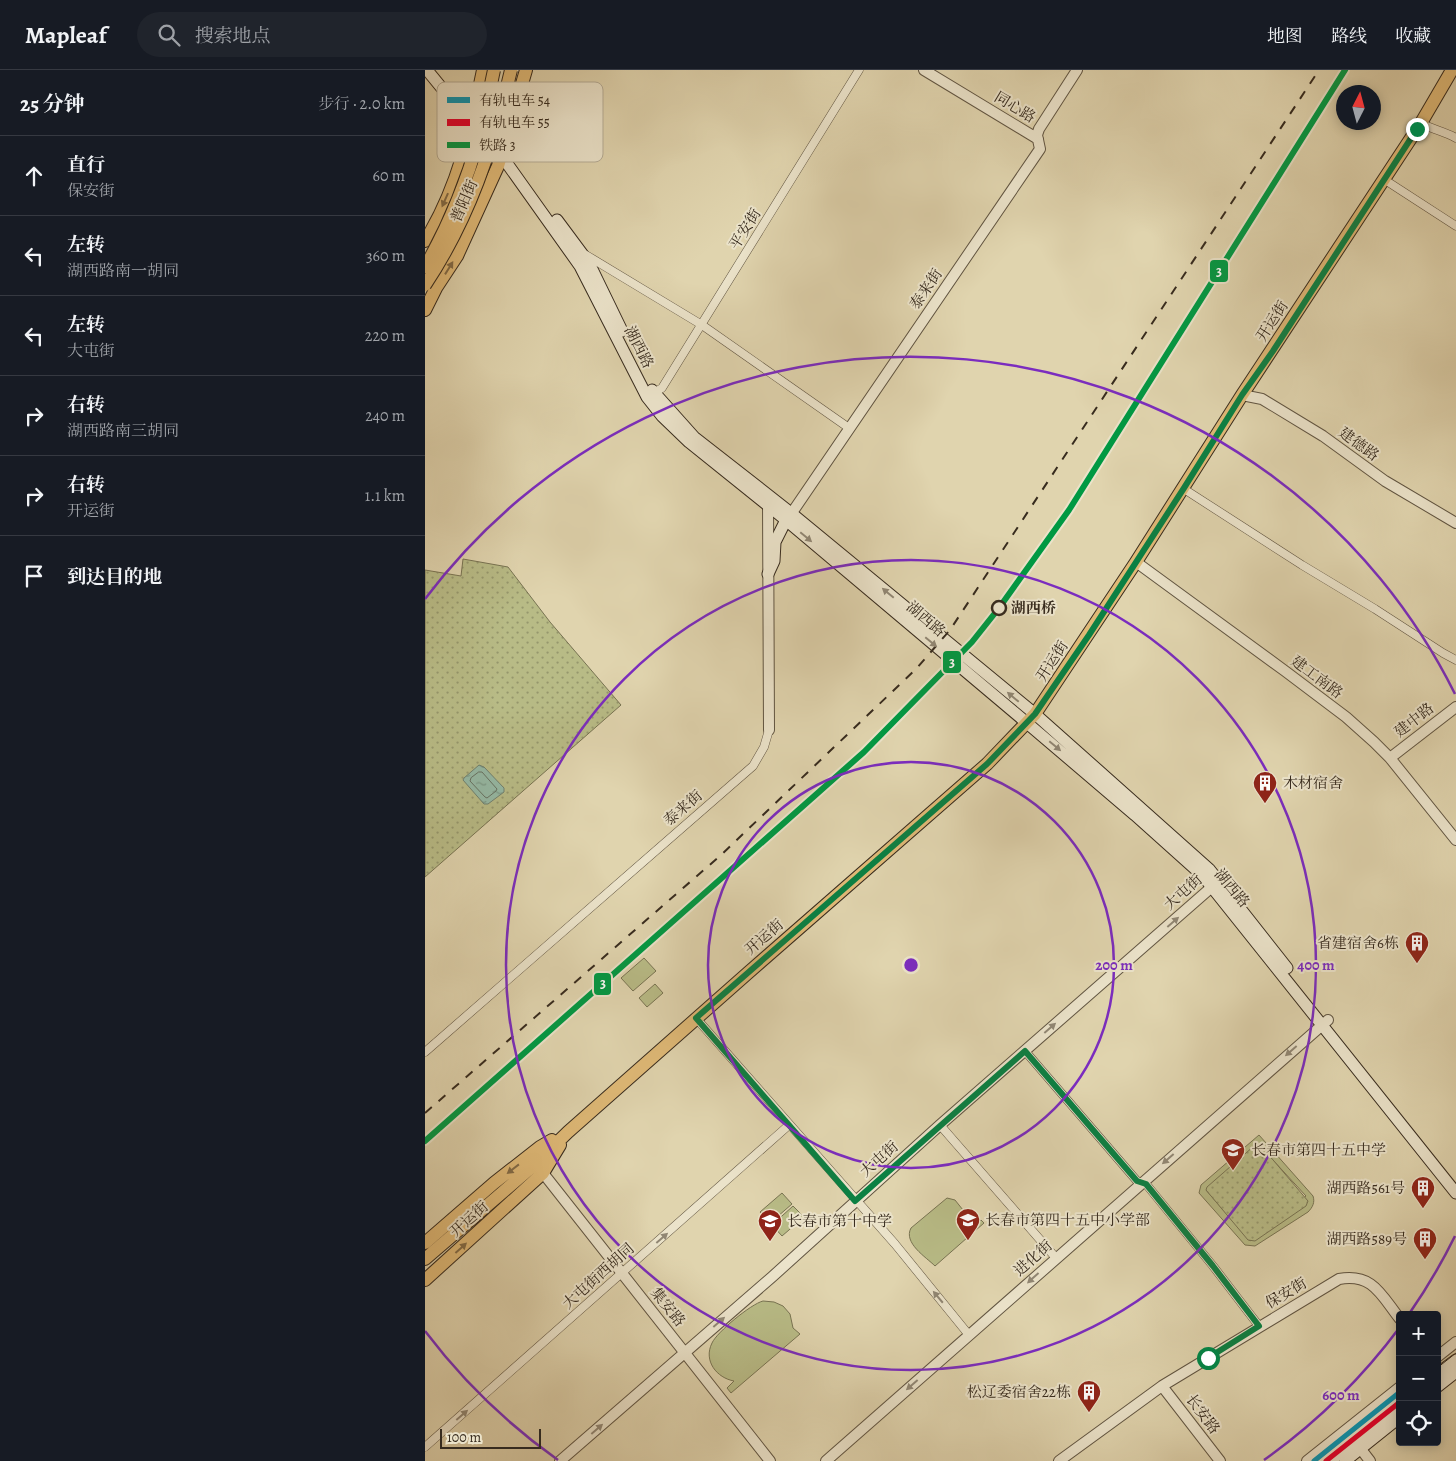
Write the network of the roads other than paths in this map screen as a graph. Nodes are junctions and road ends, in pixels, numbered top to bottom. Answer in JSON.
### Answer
{"nodes":[{"id":1,"x":427,"y":70,"type":"edge"},
{"id":2,"x":437,"y":70,"type":"edge"},
{"id":3,"x":527,"y":70,"type":"edge"},
{"id":4,"x":859,"y":70,"type":"edge"},
{"id":5,"x":924,"y":70,"type":"edge"},
{"id":6,"x":1077,"y":70,"type":"edge"},
{"id":7,"x":1451,"y":70,"type":"edge"},
{"id":8,"x":1456,"y":76,"type":"edge"},
{"id":9,"x":438,"y":82,"type":"edge"},
{"id":10,"x":446,"y":82,"type":"edge"},
{"id":11,"x":523,"y":82,"type":"edge"},
{"id":12,"x":1436,"y":99,"type":"junction"},
{"id":13,"x":1421,"y":124,"type":"junction"},
{"id":14,"x":1038,"y":134,"type":"junction"},
{"id":15,"x":1456,"y":138,"type":"edge"},
{"id":16,"x":462,"y":162,"type":"edge"},
{"id":17,"x":471,"y":162,"type":"edge"},
{"id":18,"x":485,"y":162,"type":"edge"},
{"id":19,"x":499,"y":162,"type":"edge"},
{"id":20,"x":510,"y":162,"type":"edge"},
{"id":21,"x":511,"y":162,"type":"edge"},
{"id":22,"x":1385,"y":180,"type":"junction"},
{"id":23,"x":430,"y":223,"type":"edge"},
{"id":24,"x":1456,"y":226,"type":"edge"},
{"id":25,"x":425,"y":241,"type":"edge"},
{"id":26,"x":580,"y":252,"type":"junction"},
{"id":27,"x":425,"y":267,"type":"edge"},
{"id":28,"x":425,"y":286,"type":"edge"},
{"id":29,"x":425,"y":310,"type":"edge"},
{"id":30,"x":702,"y":325,"type":"junction"},
{"id":31,"x":650,"y":395,"type":"junction"},
{"id":32,"x":1242,"y":395,"type":"junction"},
{"id":33,"x":849,"y":428,"type":"junction"},
{"id":34,"x":1184,"y":488,"type":"junction"},
{"id":35,"x":768,"y":501,"type":"junction"},
{"id":36,"x":789,"y":516,"type":"junction"},
{"id":37,"x":1456,"y":523,"type":"edge"},
{"id":38,"x":1136,"y":562,"type":"junction"},
{"id":39,"x":768,"y":574,"type":"junction"},
{"id":40,"x":1456,"y":660,"type":"edge"},
{"id":41,"x":1456,"y":707,"type":"edge"},
{"id":42,"x":1031,"y":719,"type":"junction"},
{"id":43,"x":769,"y":730,"type":"joint"},
{"id":44,"x":1390,"y":758,"type":"junction"},
{"id":45,"x":1456,"y":840,"type":"edge"},
{"id":46,"x":1215,"y":883,"type":"junction"},
{"id":47,"x":696,"y":1018,"type":"junction"},
{"id":48,"x":1325,"y":1022,"type":"junction"},
{"id":49,"x":1025,"y":1051,"type":"junction"},
{"id":50,"x":425,"y":1052,"type":"edge"},
{"id":51,"x":789,"y":1125,"type":"junction"},
{"id":52,"x":940,"y":1125,"type":"junction"},
{"id":53,"x":568,"y":1132,"type":"junction"},
{"id":54,"x":543,"y":1173,"type":"junction"},
{"id":55,"x":1141,"y":1182,"type":"junction"},
{"id":56,"x":1456,"y":1184,"type":"edge"},
{"id":57,"x":1456,"y":1194,"type":"edge"},
{"id":58,"x":855,"y":1201,"type":"junction"},
{"id":59,"x":425,"y":1243,"type":"edge"},
{"id":60,"x":1056,"y":1258,"type":"junction"},
{"id":61,"x":425,"y":1260,"type":"edge"},
{"id":62,"x":622,"y":1273,"type":"junction"},
{"id":63,"x":425,"y":1280,"type":"edge"},
{"id":64,"x":1396,"y":1314,"type":"edge"},
{"id":65,"x":1259,"y":1326,"type":"junction"},
{"id":66,"x":969,"y":1334,"type":"junction"},
{"id":67,"x":1456,"y":1342,"type":"edge"},
{"id":68,"x":685,"y":1352,"type":"junction"},
{"id":69,"x":1438,"y":1356,"type":"edge"},
{"id":70,"x":1456,"y":1360,"type":"edge"},
{"id":71,"x":1441,"y":1369,"type":"edge"},
{"id":72,"x":1456,"y":1372,"type":"edge"},
{"id":73,"x":1441,"y":1384,"type":"edge"},
{"id":74,"x":1162,"y":1386,"type":"junction"},
{"id":75,"x":1396,"y":1390,"type":"edge"},
{"id":76,"x":1396,"y":1408,"type":"edge"},
{"id":77,"x":1396,"y":1420,"type":"edge"},
{"id":78,"x":425,"y":1447,"type":"edge"},
{"id":79,"x":1360,"y":1448,"type":"junction"},
{"id":80,"x":560,"y":1461,"type":"edge"},
{"id":81,"x":770,"y":1461,"type":"edge"},
{"id":82,"x":826,"y":1461,"type":"edge"},
{"id":83,"x":1059,"y":1461,"type":"edge"},
{"id":84,"x":1219,"y":1461,"type":"edge"},
{"id":85,"x":1307,"y":1461,"type":"edge"},
{"id":86,"x":1330,"y":1461,"type":"edge"},
{"id":87,"x":1345,"y":1461,"type":"edge"},
{"id":88,"x":1370,"y":1461,"type":"edge"}],
"edges":[{"from":1,"to":9,"type":"main road","name":"湖西路"},
{"from":2,"to":10,"type":"main road","name":"湖西路"},
{"from":3,"to":11,"type":"main road","name":"普阳街"},
{"from":4,"to":30,"type":"street","name":"平安街"},
{"from":5,"to":14,"type":"street","name":"同心路"},
{"from":6,"to":14,"type":"street","name":"泰来街"},
{"from":7,"to":12,"type":"main road","name":"开运街"},
{"from":8,"to":12,"type":"main road","name":"开运街"},
{"from":12,"to":13,"type":"main road","name":"开运街"},
{"from":13,"to":15,"type":"street"},
{"from":13,"to":22,"type":"main road","name":"开运街"},
{"from":14,"to":33,"type":"street","name":"泰来街"},
{"from":16,"to":23,"type":"main road","name":"普阳街","one_way":true},
{"from":17,"to":27,"type":"main road","bridge":true},
{"from":18,"to":28,"type":"main road","bridge":true},
{"from":29,"to":19,"type":"main road","name":"普阳街","one_way":true},
{"from":20,"to":31,"type":"main road","name":"湖西路"},
{"from":21,"to":26,"type":"main road","name":"湖西路"},
{"from":22,"to":24,"type":"street"},
{"from":22,"to":32,"type":"main road","name":"开运街"},
{"from":23,"to":25,"type":"main road","name":"普阳街"},
{"from":26,"to":30,"type":"street"},
{"from":26,"to":31,"type":"main road","name":"湖西路"},
{"from":30,"to":31,"type":"street","name":"平安街"},
{"from":30,"to":33,"type":"street"},
{"from":31,"to":35,"type":"main road","name":"湖西路"},
{"from":32,"to":34,"type":"main road","name":"开运街"},
{"from":32,"to":37,"type":"street","name":"建德路"},
{"from":33,"to":36,"type":"street","name":"泰来街"},
{"from":34,"to":38,"type":"main road","name":"开运街"},
{"from":34,"to":40,"type":"street"},
{"from":35,"to":36,"type":"main road","name":"湖西路"},
{"from":35,"to":39,"type":"street","name":"泰来街"},
{"from":36,"to":39,"type":"main road"},
{"from":36,"to":42,"type":"main road","name":"湖西路"},
{"from":38,"to":42,"type":"main road","name":"开运街"},
{"from":38,"to":44,"type":"street","name":"建工南路"},
{"from":39,"to":43,"type":"street","name":"泰来街"},
{"from":41,"to":44,"type":"street","name":"建中路"},
{"from":42,"to":46,"type":"main road","name":"湖西路"},
{"from":42,"to":47,"type":"main road","name":"开运街"},
{"from":43,"to":50,"type":"street","name":"泰来街"},
{"from":44,"to":45,"type":"street","name":"建工南路"},
{"from":46,"to":48,"type":"main road","name":"湖西路"},
{"from":49,"to":46,"type":"street","name":"大屯街","one_way":true},
{"from":47,"to":51,"type":"street"},
{"from":47,"to":53,"type":"main road","name":"开运街"},
{"from":48,"to":55,"type":"street","name":"进化街","one_way":true},
{"from":48,"to":56,"type":"main road","name":"湖西路"},
{"from":48,"to":57,"type":"main road","name":"湖西路"},
{"from":49,"to":52,"type":"street","name":"大屯街"},
{"from":49,"to":55,"type":"street"},
{"from":51,"to":58,"type":"street"},
{"from":62,"to":51,"type":"street","name":"大屯街西胡同","one_way":true},
{"from":52,"to":58,"type":"street","name":"大屯街"},
{"from":52,"to":60,"type":"street"},
{"from":53,"to":54,"type":"main road","name":"开运街"},
{"from":53,"to":59,"type":"main road","name":"开运街","one_way":true},
{"from":53,"to":61,"type":"main road","name":"开运街"},
{"from":54,"to":62,"type":"street","name":"集安路"},
{"from":63,"to":54,"type":"main road","name":"开运街","one_way":true},
{"from":55,"to":60,"type":"street","name":"进化街"},
{"from":55,"to":65,"type":"street"},
{"from":66,"to":58,"type":"street","one_way":true},
{"from":68,"to":58,"type":"street","name":"大屯街","one_way":true},
{"from":60,"to":66,"type":"street","name":"进化街","one_way":true},
{"from":62,"to":68,"type":"street","name":"集安路"},
{"from":78,"to":62,"type":"street","name":"大屯街西胡同","one_way":true},
{"from":64,"to":65,"type":"street","name":"保安街"},
{"from":65,"to":74,"type":"street","name":"保安街"},
{"from":66,"to":82,"type":"street","name":"进化街","one_way":true},
{"from":67,"to":69,"type":"street"},
{"from":80,"to":68,"type":"street","name":"大屯街","one_way":true},
{"from":68,"to":81,"type":"street","name":"集安路"},
{"from":70,"to":71,"type":"main road"},
{"from":72,"to":73,"type":"main road"},
{"from":74,"to":83,"type":"street","name":"保安街"},
{"from":74,"to":84,"type":"street","name":"长安路"},
{"from":75,"to":85,"type":"street"},
{"from":76,"to":86,"type":"main road"},
{"from":77,"to":79,"type":"main road"},
{"from":79,"to":87,"type":"main road"},
{"from":79,"to":88,"type":"street"}]}
